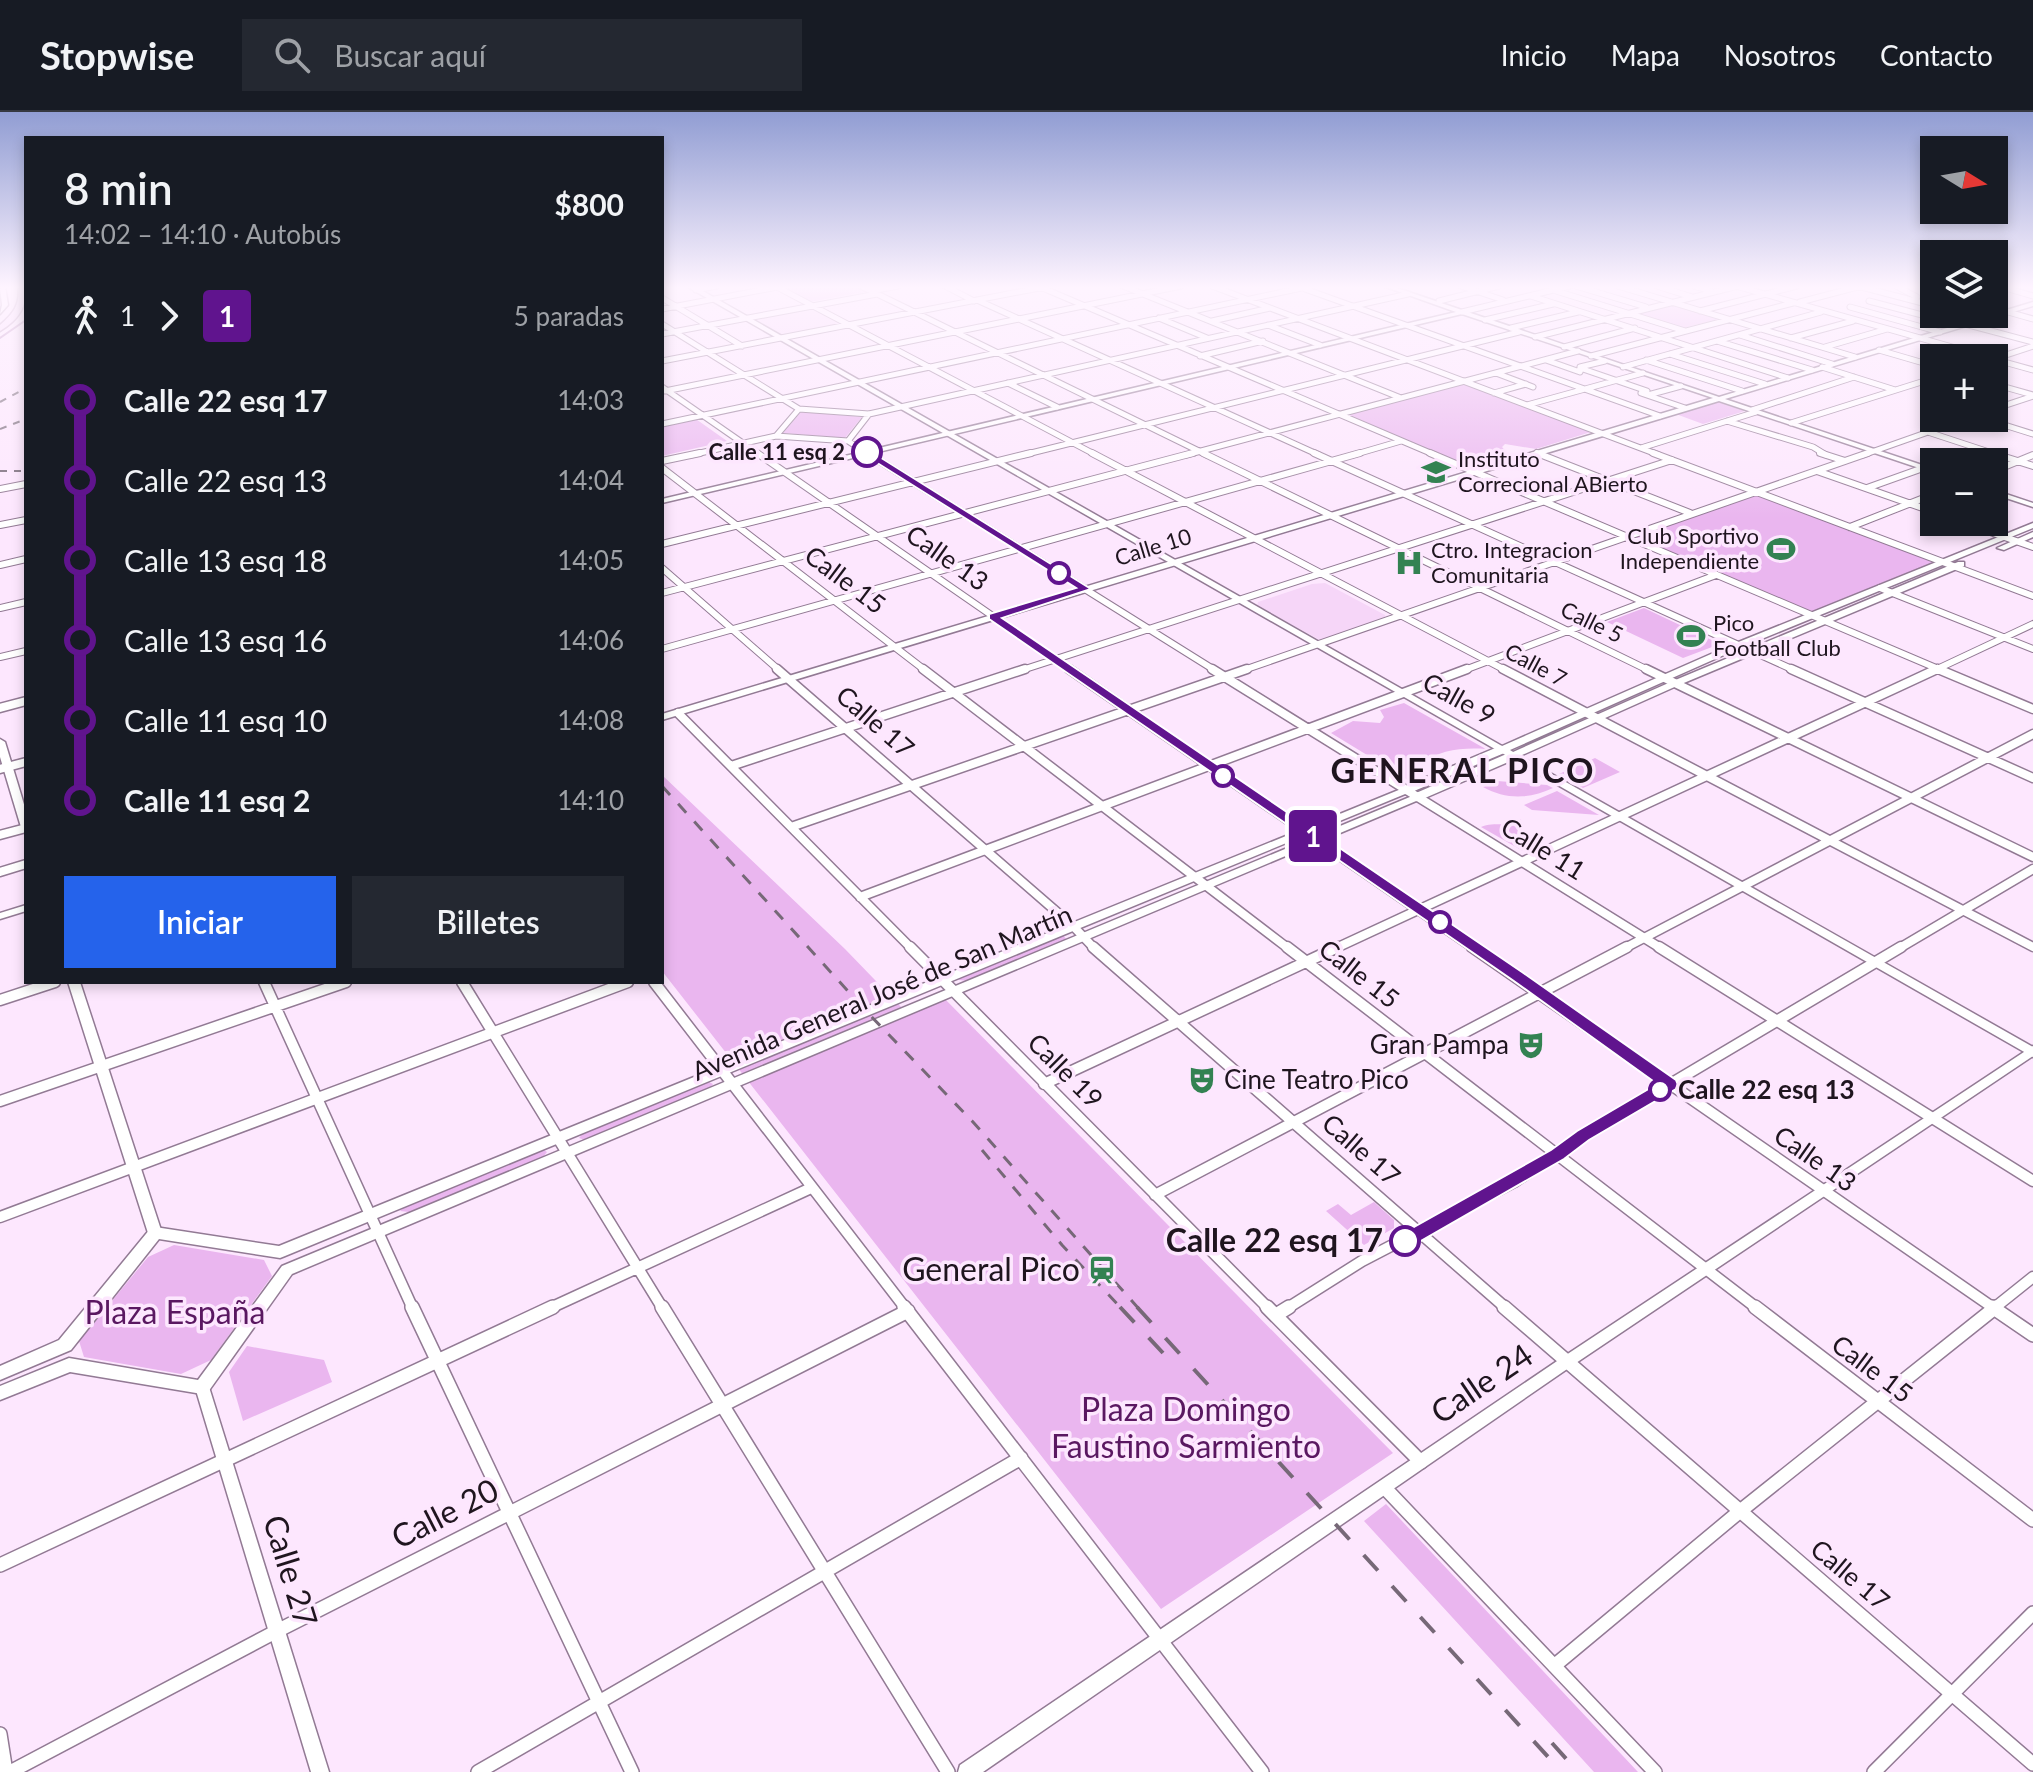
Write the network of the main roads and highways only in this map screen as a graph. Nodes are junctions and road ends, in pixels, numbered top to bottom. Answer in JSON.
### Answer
{"nodes":[{"id":1,"x":823,"y":363,"type":"edge"},
{"id":2,"x":2033,"y":525,"type":"edge"},
{"id":3,"x":2033,"y":534,"type":"edge"},
{"id":4,"x":1671,"y":680,"type":"junction"},
{"id":5,"x":1506,"y":753,"type":"junction"},
{"id":6,"x":2032,"y":1051,"type":"edge"},
{"id":7,"x":280,"y":1252,"type":"junction"},
{"id":8,"x":287,"y":1270,"type":"junction"},
{"id":9,"x":65,"y":1345,"type":"junction"},
{"id":10,"x":69,"y":1365,"type":"junction"},
{"id":11,"x":0,"y":1373,"type":"edge"},
{"id":12,"x":0,"y":1393,"type":"edge"}],
"edges":[{"from":1,"to":5,"type":"main road","name":"Calle 9"},
{"from":2,"to":4,"type":"main road","name":"Avenida General José de San Martín"},
{"from":3,"to":4,"type":"main road","name":"Avenida General José de San Martín"},
{"from":4,"to":5,"type":"main road","name":"Avenida General José de San Martín"},
{"from":4,"to":5,"type":"main road","name":"Avenida General José de San Martín"},
{"from":5,"to":6,"type":"main road","name":"Calle 9"},
{"from":7,"to":8,"type":"main road"},
{"from":7,"to":8,"type":"main road","name":"Avenida General José de San Martín"},
{"from":7,"to":9,"type":"main road"},
{"from":8,"to":10,"type":"main road"},
{"from":9,"to":10,"type":"main road"},
{"from":9,"to":11,"type":"main road"},
{"from":10,"to":12,"type":"main road"}]}
